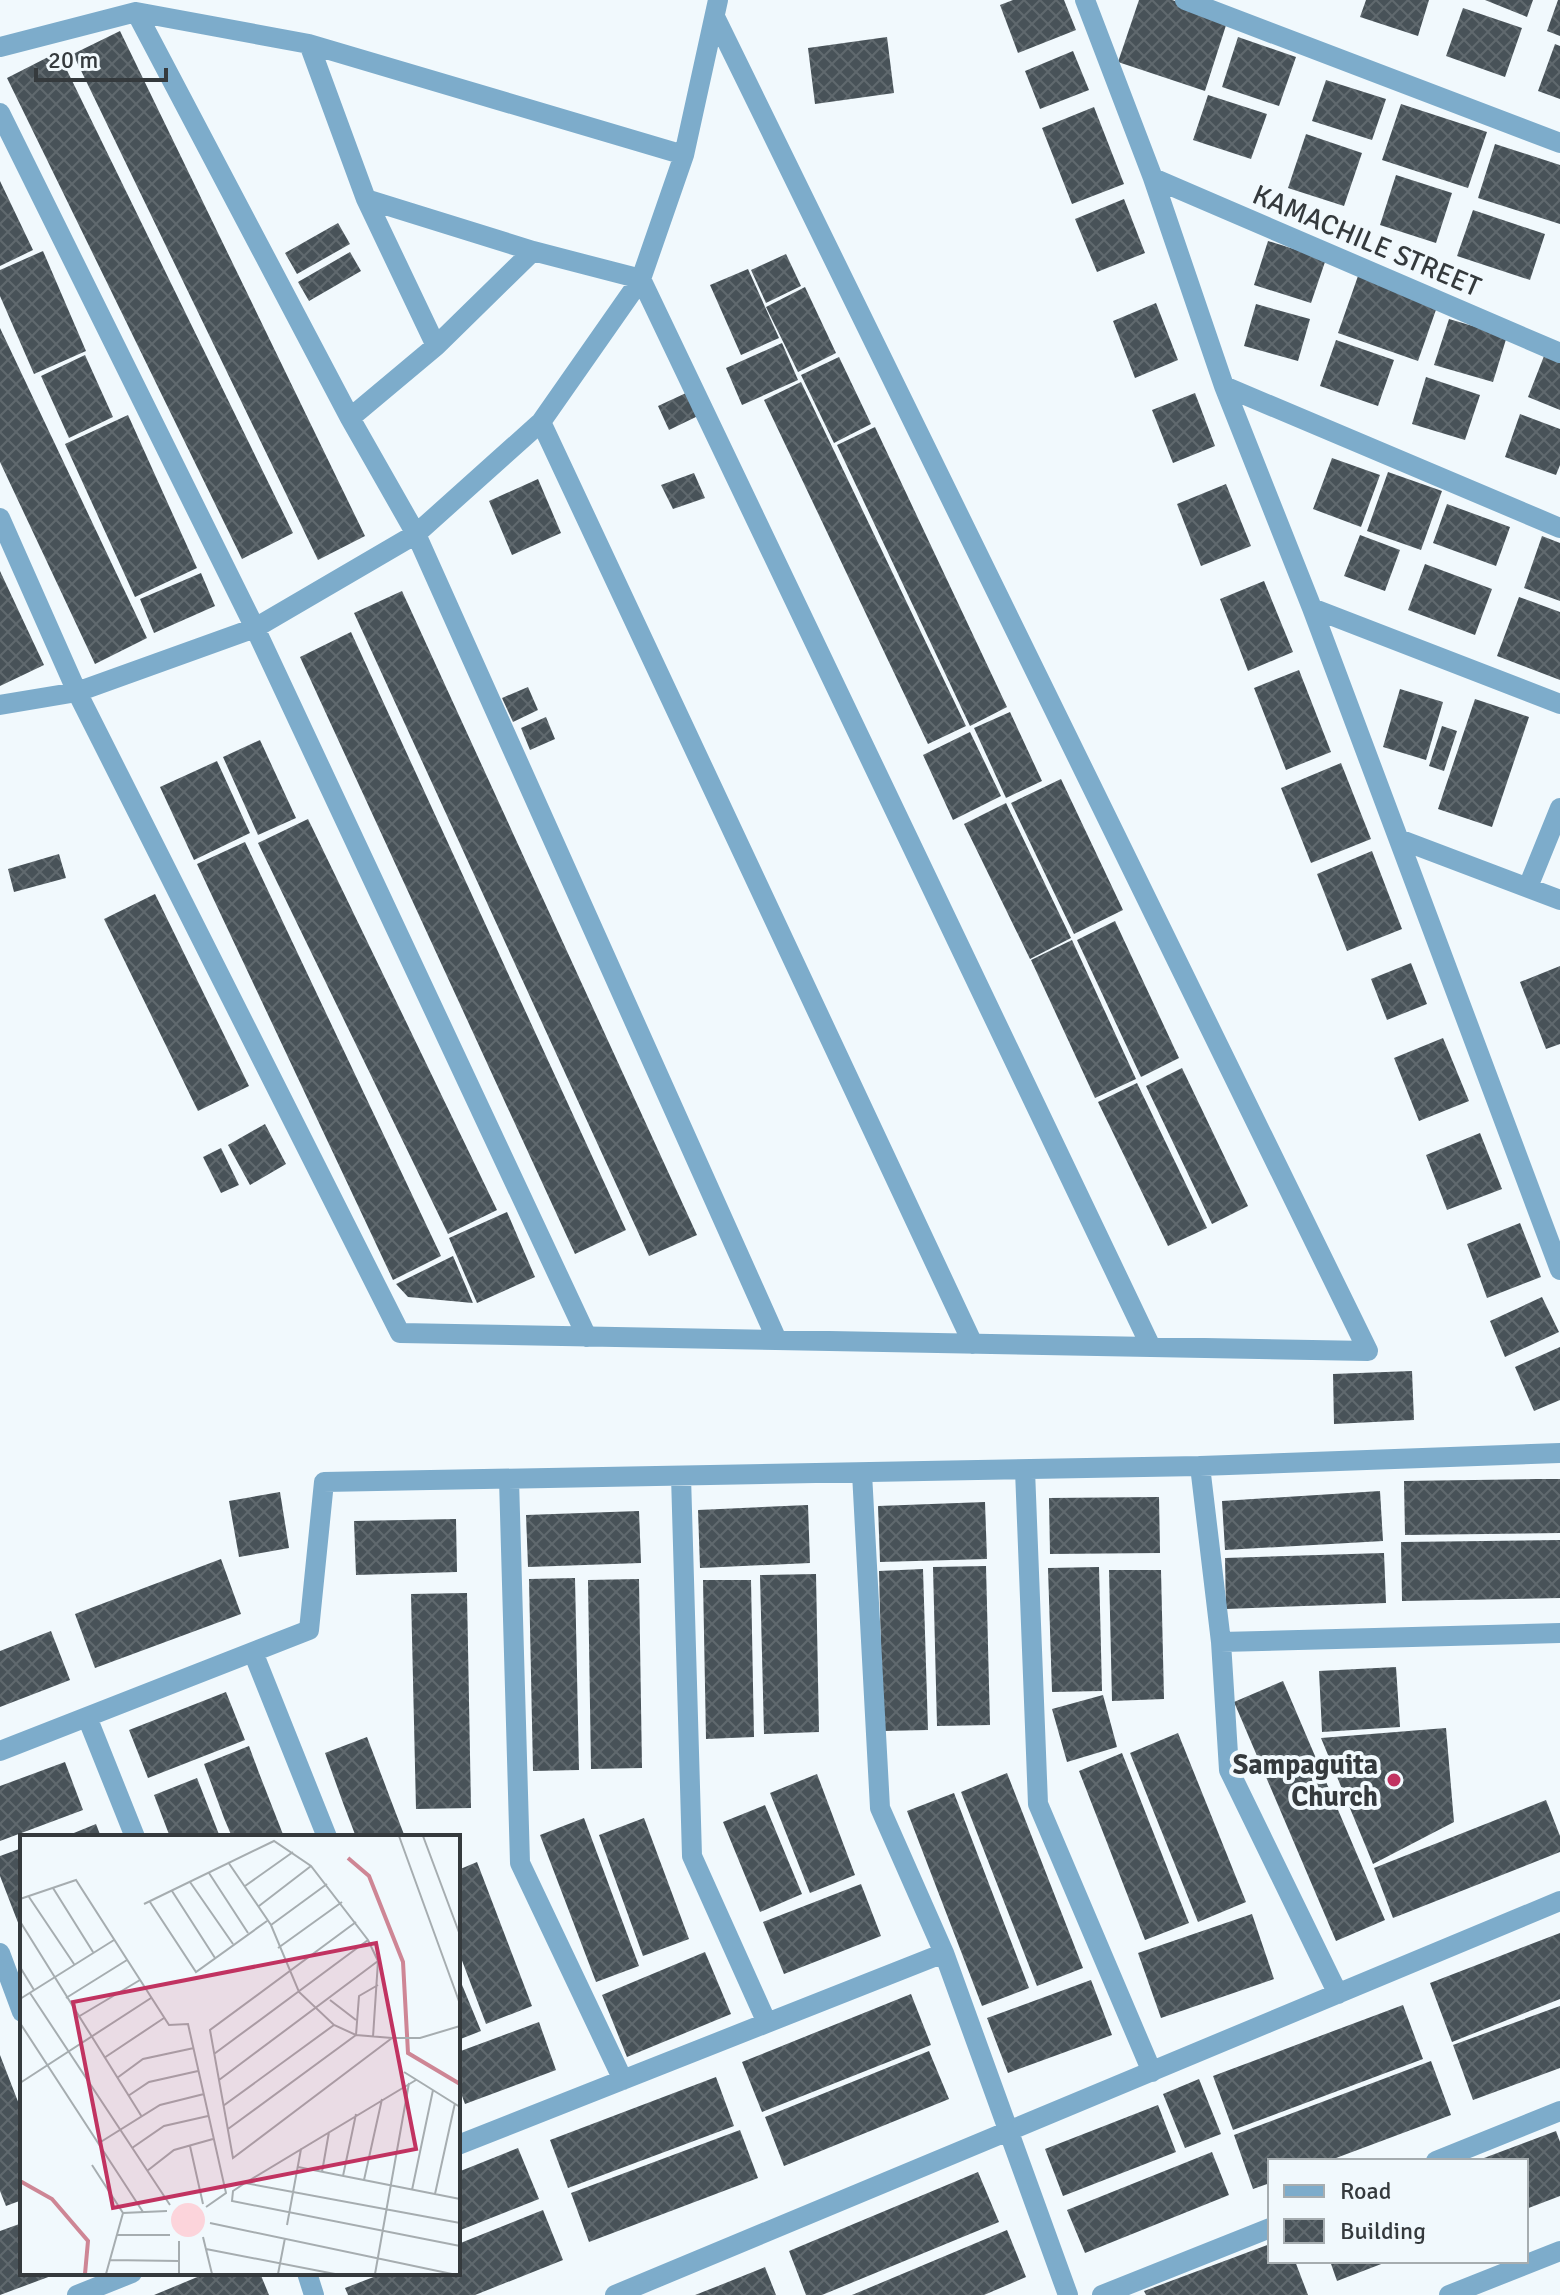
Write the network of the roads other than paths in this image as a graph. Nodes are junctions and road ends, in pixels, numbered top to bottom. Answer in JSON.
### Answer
{"nodes":[{"id":1,"x":1085,"y":0,"type":"edge"},
{"id":2,"x":1185,"y":0,"type":"edge"},
{"id":3,"x":716,"y":8,"type":"edge"},
{"id":4,"x":136,"y":12,"type":"junction"},
{"id":5,"x":309,"y":44,"type":"junction"},
{"id":6,"x":0,"y":47,"type":"edge"},
{"id":7,"x":0,"y":113,"type":"edge"},
{"id":8,"x":1560,"y":143,"type":"edge"},
{"id":9,"x":684,"y":155,"type":"junction"},
{"id":10,"x":1153,"y":178,"type":"junction"},
{"id":11,"x":366,"y":199,"type":"junction"},
{"id":12,"x":533,"y":251,"type":"junction"},
{"id":13,"x":641,"y":279,"type":"junction"},
{"id":14,"x":436,"y":346,"type":"junction"},
{"id":15,"x":1560,"y":353,"type":"edge"},
{"id":16,"x":1224,"y":386,"type":"junction"},
{"id":17,"x":350,"y":418,"type":"junction"},
{"id":18,"x":541,"y":422,"type":"junction"},
{"id":19,"x":0,"y":518,"type":"edge"},
{"id":20,"x":1560,"y":528,"type":"edge"},
{"id":21,"x":416,"y":534,"type":"junction"},
{"id":22,"x":1312,"y":608,"type":"junction"},
{"id":23,"x":255,"y":628,"type":"junction"},
{"id":24,"x":77,"y":692,"type":"junction"},
{"id":25,"x":1560,"y":704,"type":"edge"},
{"id":26,"x":0,"y":705,"type":"edge"},
{"id":27,"x":1560,"y":808,"type":"edge"},
{"id":28,"x":1399,"y":839,"type":"junction"},
{"id":29,"x":1528,"y":887,"type":"junction"},
{"id":30,"x":1560,"y":900,"type":"edge"},
{"id":31,"x":1560,"y":1270,"type":"edge"},
{"id":32,"x":587,"y":1337,"type":"junction"},
{"id":33,"x":777,"y":1340,"type":"junction"},
{"id":34,"x":973,"y":1344,"type":"junction"},
{"id":35,"x":1151,"y":1347,"type":"junction"},
{"id":36,"x":1560,"y":1453,"type":"edge"},
{"id":37,"x":1200,"y":1466,"type":"junction"},
{"id":38,"x":1025,"y":1470,"type":"junction"},
{"id":39,"x":862,"y":1473,"type":"junction"},
{"id":40,"x":681,"y":1476,"type":"junction"},
{"id":41,"x":509,"y":1479,"type":"junction"},
{"id":42,"x":1560,"y":1633,"type":"edge"},
{"id":43,"x":1221,"y":1642,"type":"junction"},
{"id":44,"x":253,"y":1652,"type":"junction"},
{"id":45,"x":87,"y":1717,"type":"junction"},
{"id":46,"x":0,"y":1751,"type":"edge"},
{"id":47,"x":134,"y":1835,"type":"edge"},
{"id":48,"x":326,"y":1835,"type":"edge"},
{"id":49,"x":1560,"y":1901,"type":"edge"},
{"id":50,"x":0,"y":1953,"type":"edge"},
{"id":51,"x":944,"y":1953,"type":"junction"},
{"id":52,"x":1338,"y":1994,"type":"junction"},
{"id":53,"x":20,"y":2007,"type":"edge"},
{"id":54,"x":767,"y":2023,"type":"junction"},
{"id":55,"x":1152,"y":2072,"type":"junction"},
{"id":56,"x":623,"y":2080,"type":"junction"},
{"id":57,"x":1560,"y":2111,"type":"edge"},
{"id":58,"x":1010,"y":2131,"type":"junction"},
{"id":59,"x":460,"y":2144,"type":"edge"},
{"id":60,"x":1441,"y":2159,"type":"edge"},
{"id":61,"x":1268,"y":2229,"type":"edge"},
{"id":62,"x":1560,"y":2251,"type":"edge"},
{"id":63,"x":124,"y":2275,"type":"edge"},
{"id":64,"x":308,"y":2275,"type":"edge"},
{"id":65,"x":77,"y":2295,"type":"edge"},
{"id":66,"x":314,"y":2295,"type":"edge"},
{"id":67,"x":615,"y":2295,"type":"edge"},
{"id":68,"x":1068,"y":2295,"type":"edge"},
{"id":69,"x":1102,"y":2295,"type":"edge"},
{"id":70,"x":1449,"y":2295,"type":"edge"}],
"edges":[{"from":1,"to":10,"type":"street"},
{"from":2,"to":8,"type":"street"},
{"from":3,"to":9,"type":"street"},
{"from":3,"to":35,"type":"street"},
{"from":4,"to":5,"type":"street"},
{"from":4,"to":6,"type":"street"},
{"from":4,"to":17,"type":"street"},
{"from":5,"to":9,"type":"street"},
{"from":5,"to":11,"type":"street"},
{"from":7,"to":23,"type":"street"},
{"from":9,"to":13,"type":"street"},
{"from":10,"to":15,"type":"street","name":"KAMACHILE STREET"},
{"from":10,"to":16,"type":"street"},
{"from":11,"to":12,"type":"street"},
{"from":11,"to":14,"type":"street"},
{"from":12,"to":13,"type":"street"},
{"from":12,"to":14,"type":"street"},
{"from":13,"to":18,"type":"street"},
{"from":13,"to":35,"type":"street"},
{"from":14,"to":17,"type":"street"},
{"from":16,"to":20,"type":"street"},
{"from":16,"to":22,"type":"street"},
{"from":17,"to":21,"type":"street"},
{"from":18,"to":21,"type":"street"},
{"from":18,"to":34,"type":"street"},
{"from":19,"to":24,"type":"street"},
{"from":21,"to":23,"type":"street"},
{"from":21,"to":33,"type":"street"},
{"from":22,"to":25,"type":"street"},
{"from":22,"to":28,"type":"street"},
{"from":23,"to":24,"type":"street"},
{"from":23,"to":32,"type":"street"},
{"from":24,"to":26,"type":"street"},
{"from":24,"to":32,"type":"street"},
{"from":27,"to":29,"type":"street"},
{"from":28,"to":29,"type":"street"},
{"from":28,"to":31,"type":"street"},
{"from":29,"to":30,"type":"street"},
{"from":32,"to":33,"type":"street"},
{"from":33,"to":34,"type":"street"},
{"from":34,"to":35,"type":"street"},
{"from":36,"to":37,"type":"street"},
{"from":37,"to":38,"type":"street"},
{"from":37,"to":43,"type":"street"},
{"from":38,"to":39,"type":"street"},
{"from":38,"to":55,"type":"street"},
{"from":39,"to":40,"type":"street"},
{"from":39,"to":51,"type":"street"},
{"from":40,"to":41,"type":"street"},
{"from":40,"to":54,"type":"street"},
{"from":41,"to":44,"type":"street"},
{"from":41,"to":56,"type":"street"},
{"from":42,"to":43,"type":"street"},
{"from":43,"to":52,"type":"street"},
{"from":44,"to":45,"type":"street"},
{"from":44,"to":48,"type":"street"},
{"from":45,"to":46,"type":"street"},
{"from":45,"to":47,"type":"street"},
{"from":49,"to":52,"type":"street"},
{"from":50,"to":53,"type":"street"},
{"from":51,"to":54,"type":"street"},
{"from":51,"to":58,"type":"street"},
{"from":52,"to":55,"type":"street"},
{"from":54,"to":56,"type":"street"},
{"from":55,"to":58,"type":"street"},
{"from":56,"to":59,"type":"street"},
{"from":57,"to":60,"type":"street"},
{"from":58,"to":67,"type":"street"},
{"from":58,"to":68,"type":"street"},
{"from":61,"to":69,"type":"street"},
{"from":62,"to":70,"type":"street"},
{"from":63,"to":65,"type":"street"},
{"from":64,"to":66,"type":"street"}]}
